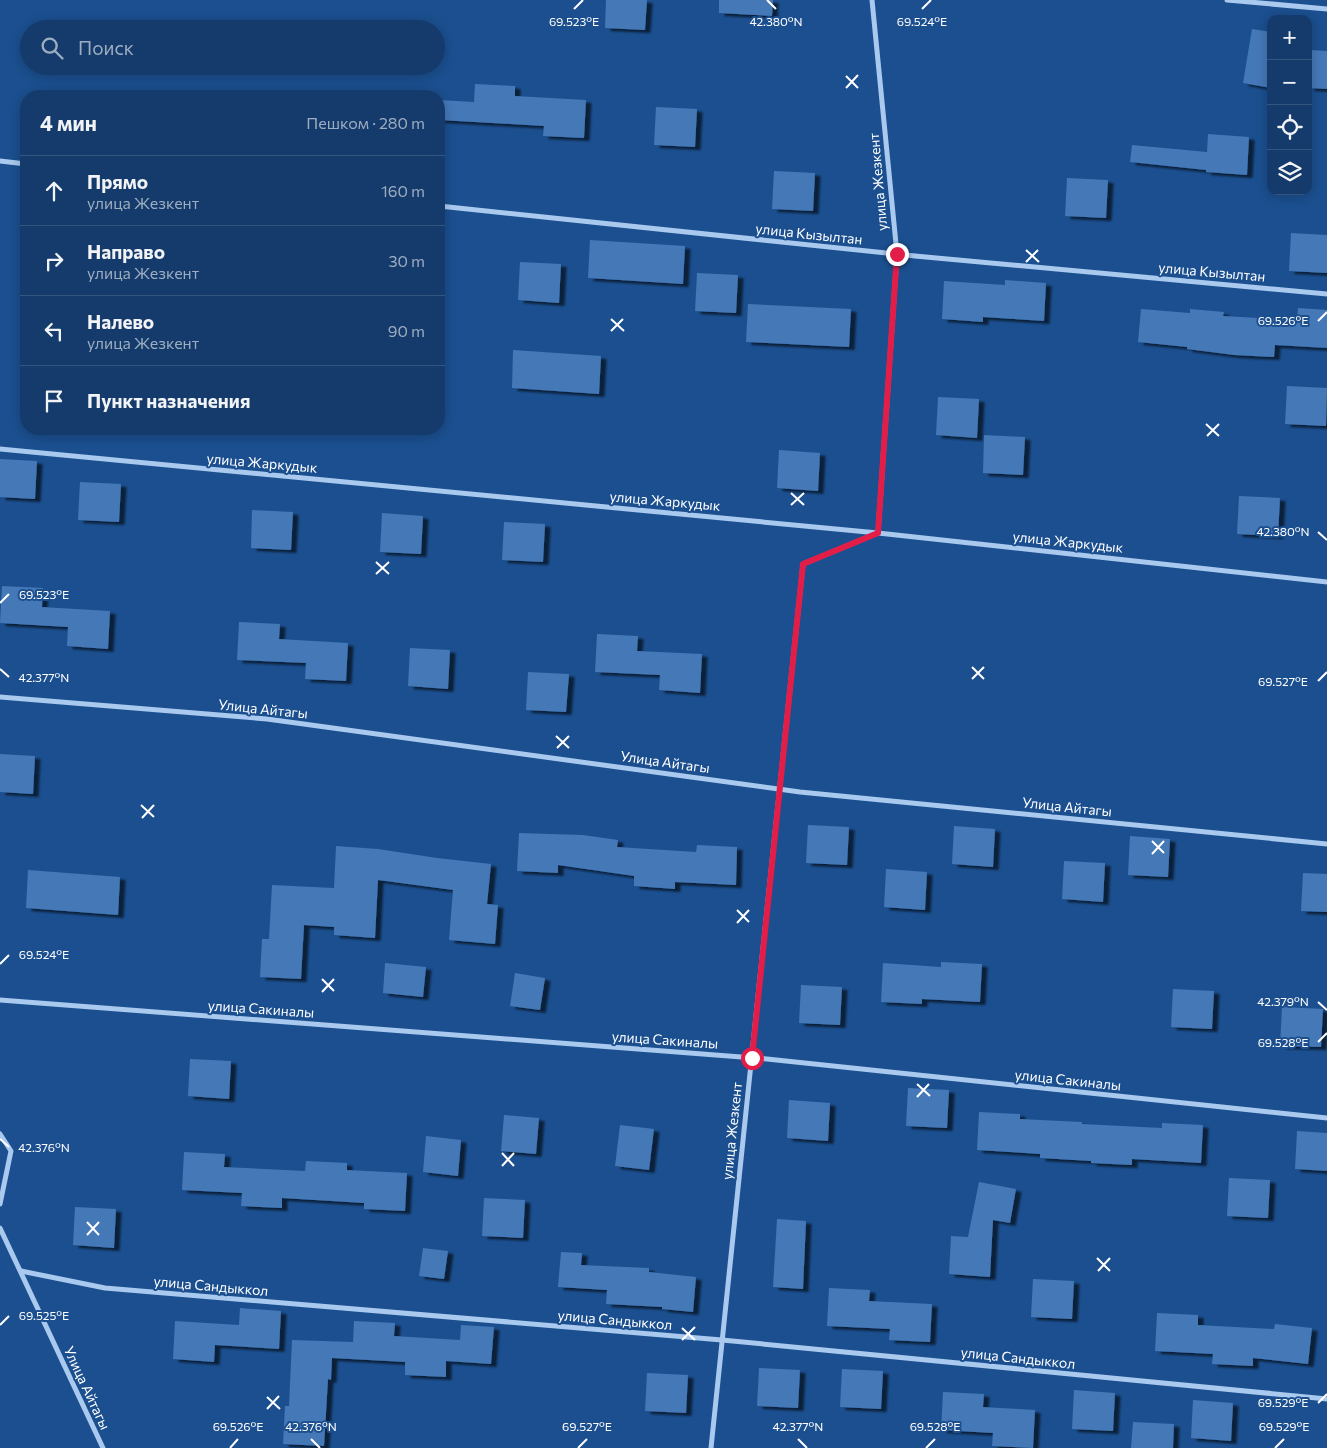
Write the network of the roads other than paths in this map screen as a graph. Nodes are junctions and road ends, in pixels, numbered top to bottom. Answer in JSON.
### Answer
{"nodes":[{"id":1,"x":872,"y":0,"type":"edge"},
{"id":2,"x":1226,"y":0,"type":"edge"},
{"id":3,"x":1327,"y":9,"type":"edge"},
{"id":4,"x":0,"y":161,"type":"edge"},
{"id":5,"x":20,"y":163,"type":"edge"},
{"id":6,"x":445,"y":207,"type":"edge"},
{"id":7,"x":897,"y":254,"type":"junction"},
{"id":8,"x":1327,"y":294,"type":"edge"},
{"id":9,"x":0,"y":449,"type":"edge"},
{"id":10,"x":878,"y":533,"type":"junction"},
{"id":11,"x":1327,"y":582,"type":"edge"},
{"id":12,"x":0,"y":697,"type":"edge"},
{"id":13,"x":780,"y":789,"type":"junction"},
{"id":14,"x":1327,"y":844,"type":"edge"},
{"id":15,"x":0,"y":1000,"type":"edge"},
{"id":16,"x":752,"y":1058,"type":"junction"},
{"id":17,"x":1327,"y":1118,"type":"edge"},
{"id":18,"x":0,"y":1134,"type":"edge"},
{"id":19,"x":0,"y":1204,"type":"edge"},
{"id":20,"x":0,"y":1228,"type":"edge"},
{"id":21,"x":21,"y":1271,"type":"junction"},
{"id":22,"x":722,"y":1340,"type":"junction"},
{"id":23,"x":1327,"y":1399,"type":"edge"},
{"id":24,"x":103,"y":1448,"type":"edge"},
{"id":25,"x":710,"y":1448,"type":"edge"}],
"edges":[{"from":1,"to":7,"type":"street","name":"улица Жезкент"},
{"from":2,"to":3,"type":"street"},
{"from":4,"to":5,"type":"street"},
{"from":6,"to":7,"type":"street","name":"улица Кызылтан"},
{"from":7,"to":8,"type":"street","name":"улица Кызылтан"},
{"from":7,"to":10,"type":"street","name":"улица Жезкент"},
{"from":9,"to":10,"type":"street","name":"улица Жаркудык"},
{"from":10,"to":11,"type":"street","name":"улица Жаркудык"},
{"from":10,"to":13,"type":"street","name":"улица Жезкент"},
{"from":12,"to":13,"type":"street","name":"Улица Айтагы"},
{"from":13,"to":14,"type":"street","name":"Улица Айтагы"},
{"from":13,"to":16,"type":"street","name":"улица Жезкент"},
{"from":15,"to":16,"type":"street","name":"улица Сакиналы"},
{"from":16,"to":17,"type":"street","name":"улица Сакиналы"},
{"from":16,"to":22,"type":"street","name":"улица Жезкент"},
{"from":18,"to":19,"type":"street"},
{"from":20,"to":21,"type":"street","name":"Улица Айтагы"},
{"from":21,"to":22,"type":"street","name":"улица Сандыккол"},
{"from":21,"to":24,"type":"street","name":"Улица Айтагы"},
{"from":22,"to":23,"type":"street","name":"улица Сандыккол"},
{"from":22,"to":25,"type":"street","name":"улица Жезкент"}]}
